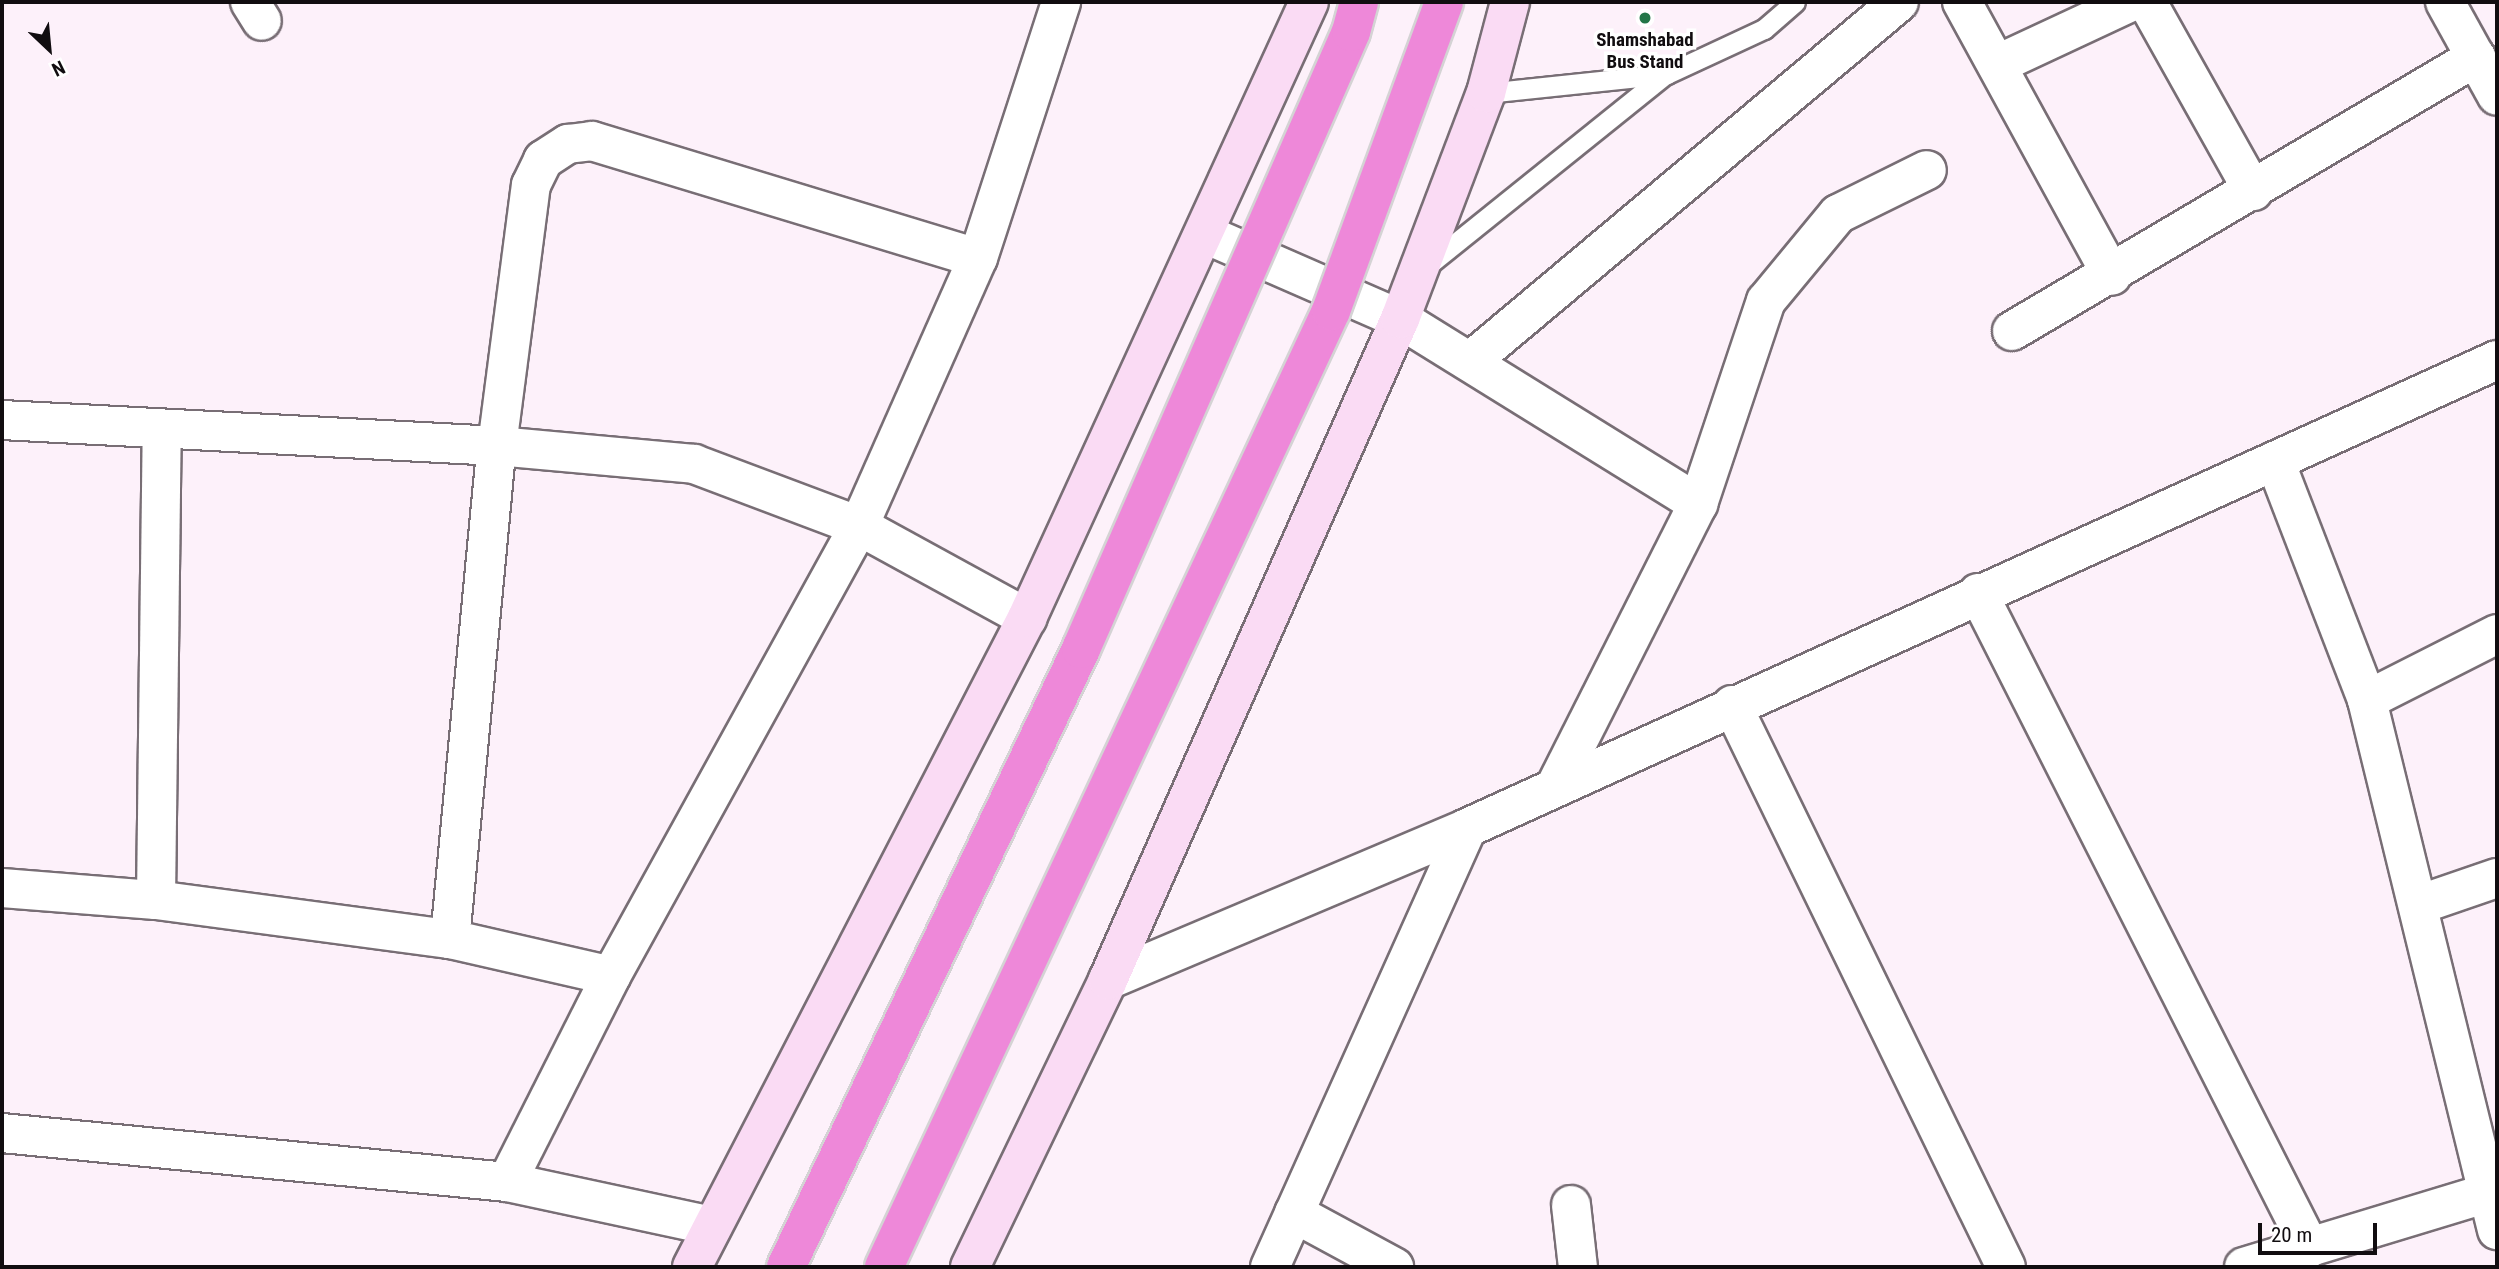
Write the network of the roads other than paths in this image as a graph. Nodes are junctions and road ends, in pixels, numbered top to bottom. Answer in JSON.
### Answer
{"nodes":[{"id":1,"x":1061,"y":2,"type":"edge"},
{"id":2,"x":1308,"y":2,"type":"edge"},
{"id":3,"x":1359,"y":2,"type":"edge"},
{"id":4,"x":1444,"y":2,"type":"edge"},
{"id":5,"x":1510,"y":2,"type":"edge"},
{"id":6,"x":1795,"y":2,"type":"edge"},
{"id":7,"x":1899,"y":2,"type":"edge"},
{"id":8,"x":1962,"y":2,"type":"edge"},
{"id":9,"x":2131,"y":2,"type":"edge"},
{"id":10,"x":2147,"y":2,"type":"edge"},
{"id":11,"x":2445,"y":2,"type":"edge"},
{"id":12,"x":2476,"y":57,"type":"junction"},
{"id":13,"x":1998,"y":64,"type":"junction"},
{"id":14,"x":1667,"y":74,"type":"junction"},
{"id":15,"x":1486,"y":93,"type":"junction"},
{"id":16,"x":2497,"y":96,"type":"edge"},
{"id":17,"x":1927,"y":170,"type":"dead end"},
{"id":18,"x":2253,"y":191,"type":"junction"},
{"id":19,"x":1205,"y":234,"type":"junction"},
{"id":20,"x":978,"y":258,"type":"junction"},
{"id":21,"x":1416,"y":275,"type":"junction"},
{"id":22,"x":2112,"y":276,"type":"junction"},
{"id":23,"x":1400,"y":319,"type":"junction"},
{"id":24,"x":2012,"y":331,"type":"dead end"},
{"id":25,"x":1472,"y":360,"type":"junction"},
{"id":26,"x":2497,"y":360,"type":"edge"},
{"id":27,"x":2,"y":420,"type":"edge"},
{"id":28,"x":162,"y":431,"type":"junction"},
{"id":29,"x":497,"y":446,"type":"junction"},
{"id":30,"x":2275,"y":461,"type":"junction"},
{"id":31,"x":1698,"y":505,"type":"junction"},
{"id":32,"x":859,"y":526,"type":"junction"},
{"id":33,"x":1978,"y":593,"type":"junction"},
{"id":34,"x":1027,"y":618,"type":"junction"},
{"id":35,"x":2497,"y":634,"type":"edge"},
{"id":36,"x":2367,"y":700,"type":"junction"},
{"id":37,"x":1732,"y":705,"type":"junction"},
{"id":38,"x":1558,"y":783,"type":"junction"},
{"id":39,"x":1467,"y":828,"type":"junction"},
{"id":40,"x":2497,"y":878,"type":"edge"},
{"id":41,"x":2,"y":888,"type":"edge"},
{"id":42,"x":156,"y":900,"type":"junction"},
{"id":43,"x":2421,"y":904,"type":"junction"},
{"id":44,"x":450,"y":939,"type":"junction"},
{"id":45,"x":611,"y":976,"type":"junction"},
{"id":46,"x":1108,"y":980,"type":"junction"},
{"id":47,"x":2,"y":1133,"type":"edge"},
{"id":48,"x":507,"y":1182,"type":"junction"},
{"id":49,"x":2493,"y":1191,"type":"edge"},
{"id":50,"x":1571,"y":1205,"type":"dead end"},
{"id":51,"x":1294,"y":1213,"type":"junction"},
{"id":52,"x":712,"y":1226,"type":"junction"},
{"id":53,"x":2497,"y":1230,"type":"edge"},
{"id":54,"x":2310,"y":1248,"type":"junction"},
{"id":55,"x":692,"y":1267,"type":"edge"},
{"id":56,"x":786,"y":1267,"type":"edge"},
{"id":57,"x":884,"y":1267,"type":"edge"},
{"id":58,"x":970,"y":1267,"type":"edge"},
{"id":59,"x":1270,"y":1267,"type":"edge"},
{"id":60,"x":1394,"y":1267,"type":"edge"},
{"id":61,"x":1578,"y":1267,"type":"edge"},
{"id":62,"x":2006,"y":1267,"type":"edge"},
{"id":63,"x":2244,"y":1267,"type":"edge"}],
"edges":[{"from":1,"to":20,"type":"street"},
{"from":2,"to":19,"type":"main road"},
{"from":3,"to":56,"type":"highway","bridge":true},
{"from":4,"to":57,"type":"highway","bridge":true},
{"from":5,"to":15,"type":"main road"},
{"from":6,"to":14,"type":"lane"},
{"from":7,"to":25,"type":"street"},
{"from":8,"to":13,"type":"street"},
{"from":9,"to":13,"type":"street"},
{"from":10,"to":18,"type":"street"},
{"from":11,"to":12,"type":"street"},
{"from":12,"to":16,"type":"street"},
{"from":12,"to":18,"type":"street"},
{"from":13,"to":22,"type":"street"},
{"from":14,"to":15,"type":"lane"},
{"from":14,"to":21,"type":"lane"},
{"from":15,"to":21,"type":"main road"},
{"from":17,"to":31,"type":"street"},
{"from":18,"to":22,"type":"street"},
{"from":19,"to":23,"type":"street"},
{"from":19,"to":34,"type":"main road"},
{"from":20,"to":29,"type":"street"},
{"from":20,"to":32,"type":"street"},
{"from":21,"to":23,"type":"main road"},
{"from":22,"to":24,"type":"street"},
{"from":23,"to":25,"type":"street"},
{"from":23,"to":46,"type":"main road"},
{"from":25,"to":31,"type":"street"},
{"from":26,"to":30,"type":"street"},
{"from":27,"to":28,"type":"street"},
{"from":28,"to":29,"type":"street"},
{"from":28,"to":42,"type":"street"},
{"from":29,"to":32,"type":"street"},
{"from":29,"to":44,"type":"street"},
{"from":30,"to":33,"type":"street"},
{"from":30,"to":36,"type":"street"},
{"from":31,"to":38,"type":"street"},
{"from":32,"to":34,"type":"street"},
{"from":32,"to":45,"type":"street"},
{"from":33,"to":37,"type":"street"},
{"from":33,"to":54,"type":"street"},
{"from":34,"to":52,"type":"main road"},
{"from":35,"to":36,"type":"street"},
{"from":36,"to":43,"type":"street"},
{"from":37,"to":38,"type":"street"},
{"from":37,"to":62,"type":"street"},
{"from":38,"to":39,"type":"street"},
{"from":39,"to":46,"type":"street"},
{"from":39,"to":51,"type":"street"},
{"from":40,"to":43,"type":"street"},
{"from":41,"to":42,"type":"street"},
{"from":42,"to":44,"type":"street"},
{"from":43,"to":49,"type":"street"},
{"from":44,"to":45,"type":"street"},
{"from":45,"to":48,"type":"street"},
{"from":46,"to":58,"type":"main road"},
{"from":47,"to":48,"type":"street"},
{"from":48,"to":52,"type":"street"},
{"from":49,"to":53,"type":"street"},
{"from":49,"to":54,"type":"street"},
{"from":50,"to":61,"type":"street"},
{"from":51,"to":59,"type":"street"},
{"from":51,"to":60,"type":"street"},
{"from":52,"to":55,"type":"main road"},
{"from":54,"to":63,"type":"street"}]}
